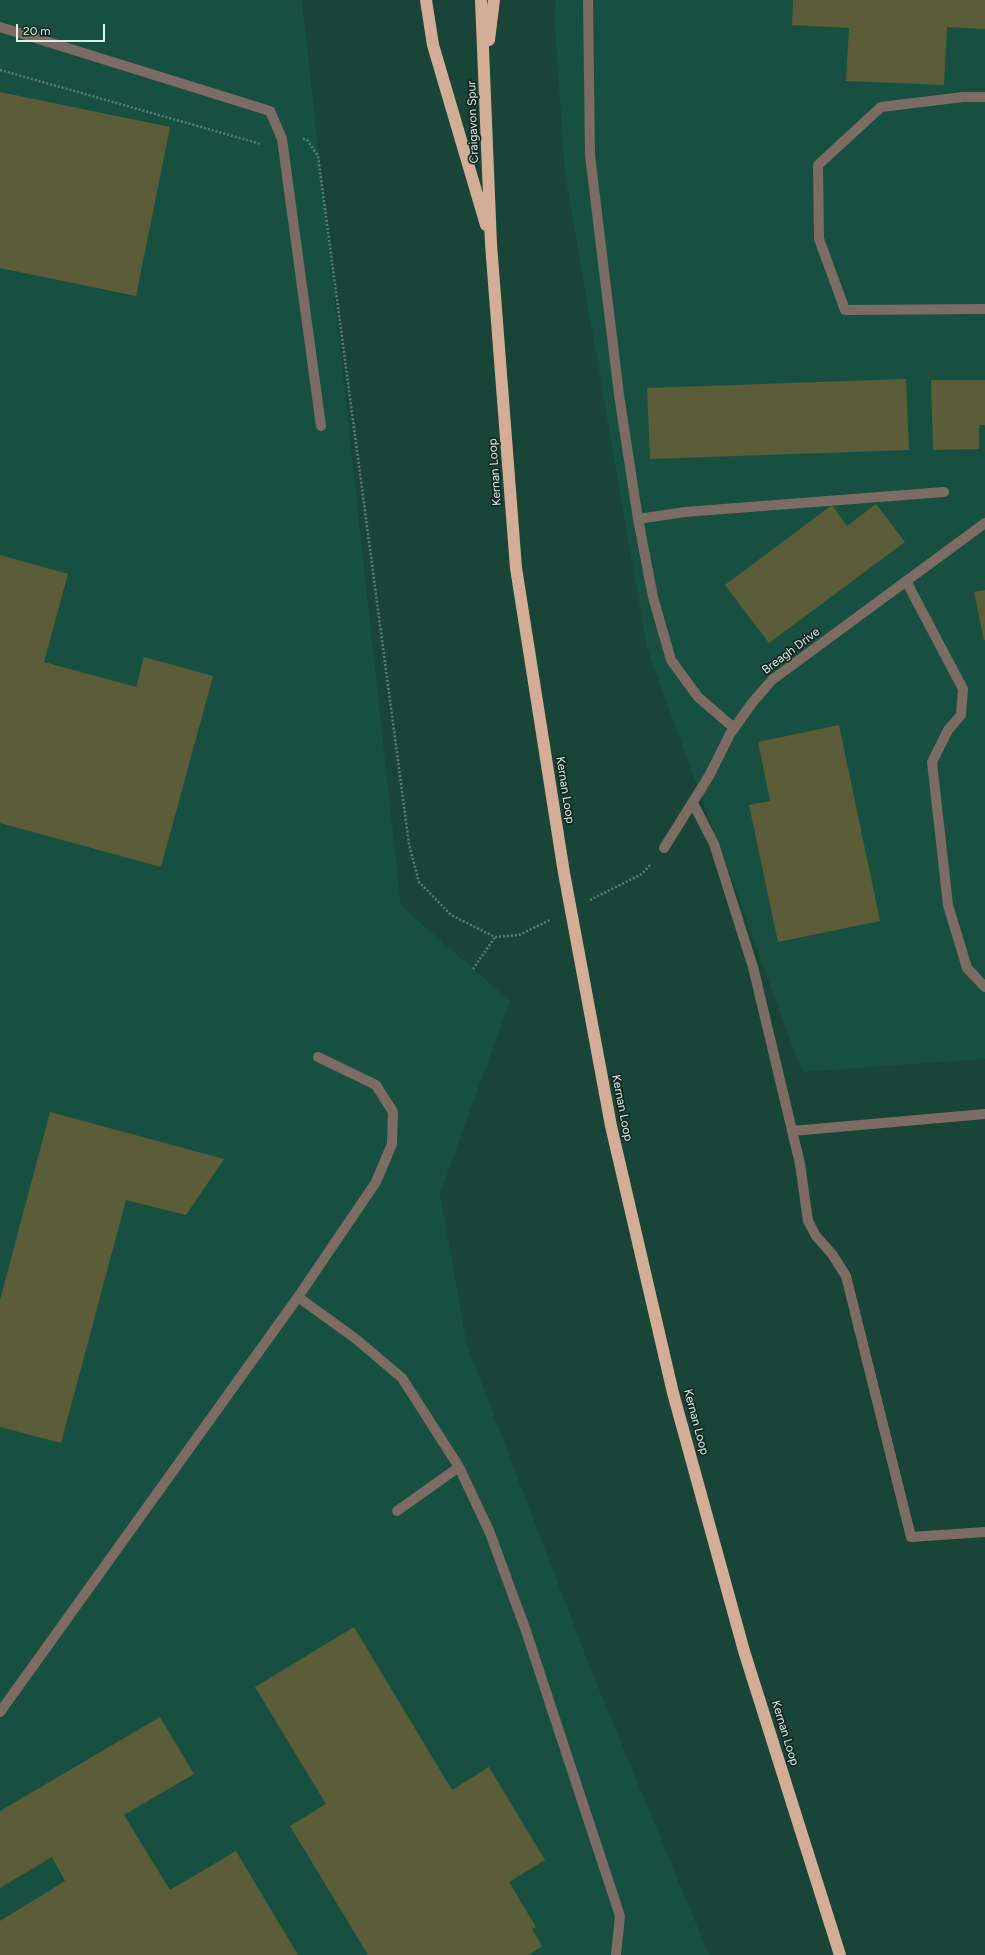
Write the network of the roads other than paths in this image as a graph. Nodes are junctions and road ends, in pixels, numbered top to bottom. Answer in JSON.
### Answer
{"nodes":[{"id":1,"x":426,"y":0,"type":"edge"},
{"id":2,"x":482,"y":0,"type":"edge"},
{"id":3,"x":494,"y":0,"type":"edge"},
{"id":4,"x":588,"y":0,"type":"edge"},
{"id":5,"x":0,"y":28,"type":"edge"},
{"id":6,"x":485,"y":74,"type":"junction"},
{"id":7,"x":985,"y":97,"type":"edge"},
{"id":8,"x":491,"y":244,"type":"junction"},
{"id":9,"x":985,"y":309,"type":"edge"},
{"id":10,"x":321,"y":426,"type":"dead end"},
{"id":11,"x":944,"y":492,"type":"dead end"},
{"id":12,"x":638,"y":519,"type":"junction"},
{"id":13,"x":985,"y":522,"type":"edge"},
{"id":14,"x":906,"y":581,"type":"junction"},
{"id":15,"x":734,"y":728,"type":"junction"},
{"id":16,"x":693,"y":803,"type":"junction"},
{"id":17,"x":664,"y":848,"type":"road end"},
{"id":18,"x":985,"y":987,"type":"edge"},
{"id":19,"x":318,"y":1057,"type":"dead end"},
{"id":20,"x":985,"y":1114,"type":"edge"},
{"id":21,"x":792,"y":1131,"type":"junction"},
{"id":22,"x":298,"y":1297,"type":"junction"},
{"id":23,"x":459,"y":1467,"type":"junction"},
{"id":24,"x":397,"y":1511,"type":"dead end"},
{"id":25,"x":985,"y":1532,"type":"edge"},
{"id":26,"x":0,"y":1712,"type":"edge"},
{"id":27,"x":616,"y":1955,"type":"edge"},
{"id":28,"x":840,"y":1955,"type":"edge"}],
"edges":[{"from":1,"to":8,"type":"highway"},
{"from":2,"to":6,"type":"highway","name":"Craigavon Spur"},
{"from":3,"to":6,"type":"highway"},
{"from":4,"to":12,"type":"street"},
{"from":5,"to":10,"type":"street"},
{"from":6,"to":8,"type":"highway","name":"Craigavon Spur"},
{"from":7,"to":9,"type":"street"},
{"from":8,"to":28,"type":"highway","name":"Kernan Loop"},
{"from":11,"to":12,"type":"street"},
{"from":12,"to":15,"type":"street"},
{"from":13,"to":14,"type":"street","name":"Breagh Drive"},
{"from":14,"to":15,"type":"street","name":"Breagh Drive"},
{"from":14,"to":18,"type":"street"},
{"from":15,"to":16,"type":"street","name":"Breagh Drive"},
{"from":16,"to":17,"type":"street","name":"Breagh Drive"},
{"from":16,"to":21,"type":"street"},
{"from":19,"to":22,"type":"street"},
{"from":20,"to":21,"type":"street"},
{"from":21,"to":25,"type":"street"},
{"from":22,"to":23,"type":"street"},
{"from":22,"to":26,"type":"street"},
{"from":23,"to":24,"type":"street"},
{"from":23,"to":27,"type":"street"}]}
